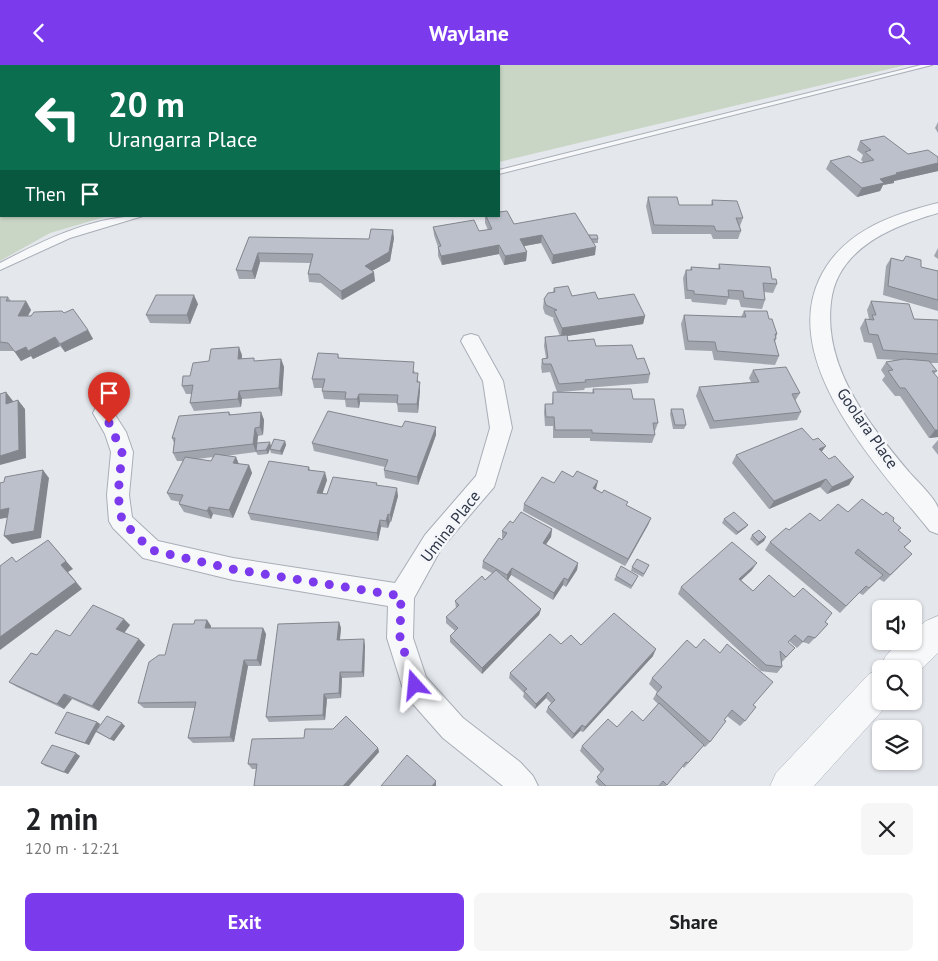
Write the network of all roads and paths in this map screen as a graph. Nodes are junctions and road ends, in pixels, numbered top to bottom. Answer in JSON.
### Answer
{"nodes":[{"id":1,"x":929,"y":65,"type":"edge"},
{"id":2,"x":500,"y":172,"type":"edge"},
{"id":3,"x":938,"y":209,"type":"edge"},
{"id":4,"x":133,"y":217,"type":"edge"},
{"id":5,"x":0,"y":267,"type":"edge"},
{"id":6,"x":471,"y":341,"type":"dead end"},
{"id":7,"x":103,"y":413,"type":"dead end"},
{"id":8,"x":938,"y":524,"type":"edge"},
{"id":9,"x":401,"y":596,"type":"junction"},
{"id":10,"x":938,"y":632,"type":"edge"},
{"id":11,"x":905,"y":660,"type":"edge"},
{"id":12,"x":872,"y":695,"type":"edge"},
{"id":13,"x":523,"y":786,"type":"edge"},
{"id":14,"x":789,"y":786,"type":"edge"}],
"edges":[{"from":1,"to":2,"type":"lane"},
{"from":3,"to":8,"type":"street","name":"Goolara Place"},
{"from":4,"to":5,"type":"lane"},
{"from":6,"to":9,"type":"street","name":"Umina Place"},
{"from":7,"to":9,"type":"street"},
{"from":9,"to":13,"type":"street","name":"Umina Place"},
{"from":10,"to":11,"type":"street"},
{"from":12,"to":14,"type":"street"}]}
